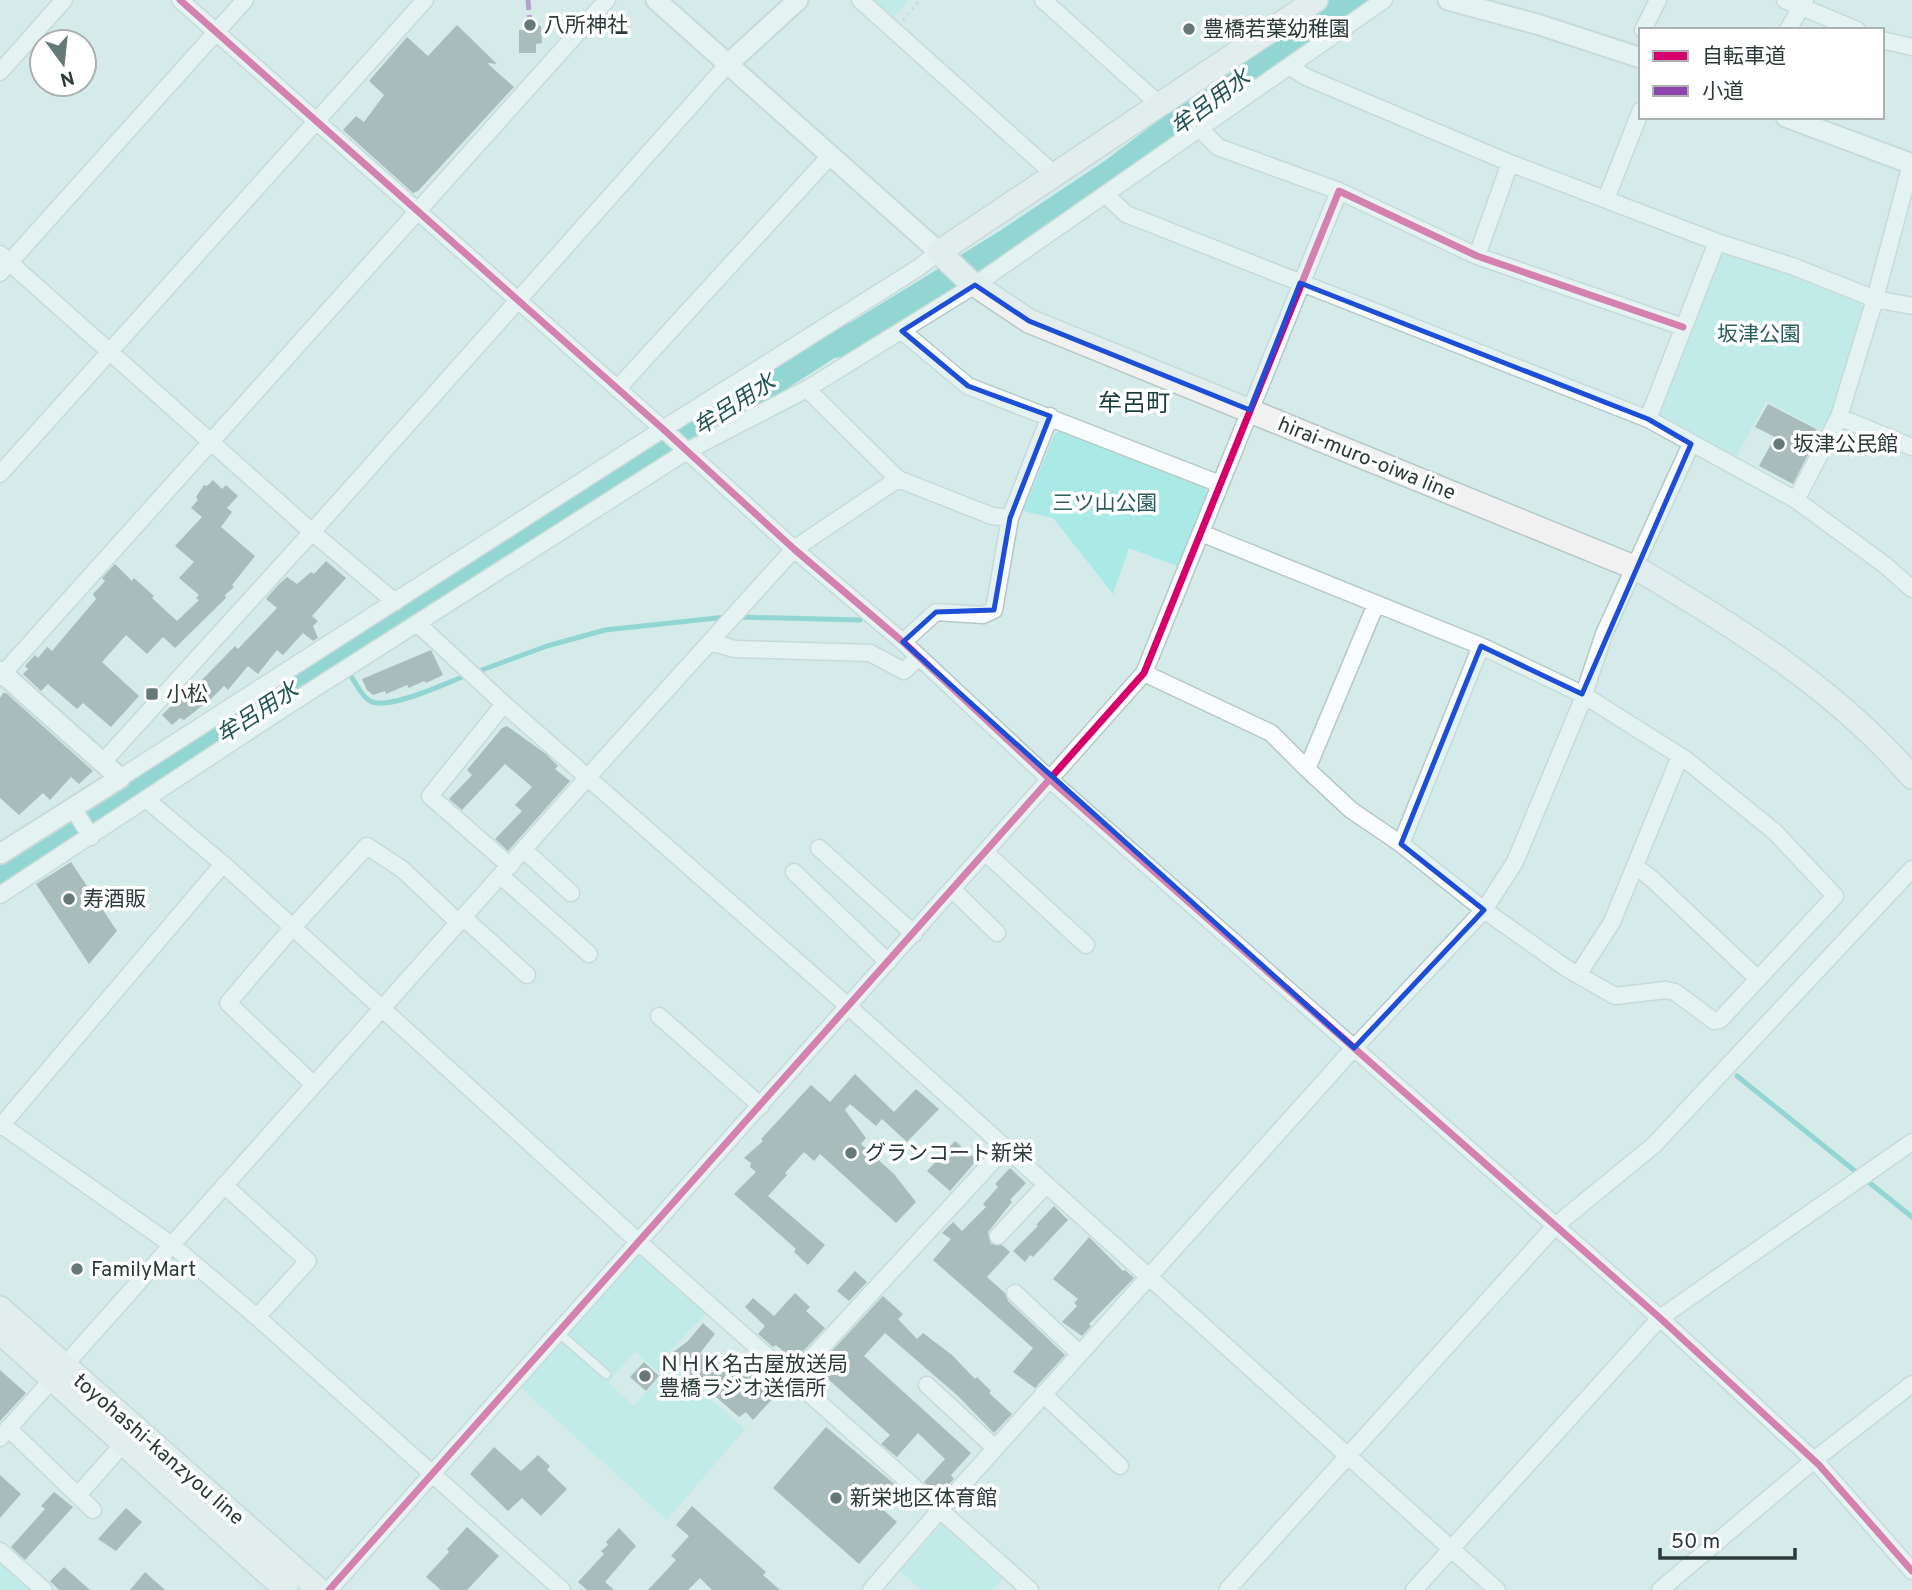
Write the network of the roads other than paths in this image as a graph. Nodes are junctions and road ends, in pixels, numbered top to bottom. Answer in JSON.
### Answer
{"nodes":[{"id":1,"x":64,"y":0,"type":"edge"},
{"id":2,"x":180,"y":0,"type":"edge"},
{"id":3,"x":245,"y":0,"type":"edge"},
{"id":4,"x":425,"y":0,"type":"edge"},
{"id":5,"x":607,"y":0,"type":"edge"},
{"id":6,"x":656,"y":0,"type":"edge"},
{"id":7,"x":798,"y":0,"type":"edge"},
{"id":8,"x":860,"y":0,"type":"edge"},
{"id":9,"x":1044,"y":0,"type":"edge"},
{"id":10,"x":1316,"y":0,"type":"edge"},
{"id":11,"x":1384,"y":0,"type":"edge"},
{"id":12,"x":1448,"y":0,"type":"edge"},
{"id":13,"x":1658,"y":0,"type":"edge"},
{"id":14,"x":1785,"y":0,"type":"edge"},
{"id":15,"x":1803,"y":3,"type":"edge"},
{"id":16,"x":1644,"y":28,"type":"edge"},
{"id":17,"x":1789,"y":28,"type":"edge"},
{"id":18,"x":1853,"y":28,"type":"edge"},
{"id":19,"x":216,"y":32,"type":"junction"},
{"id":20,"x":1884,"y":40,"type":"edge"},
{"id":21,"x":1912,"y":47,"type":"edge"},
{"id":22,"x":1636,"y":57,"type":"edge"},
{"id":23,"x":727,"y":65,"type":"junction"},
{"id":24,"x":1289,"y":66,"type":"junction"},
{"id":25,"x":0,"y":72,"type":"edge"},
{"id":26,"x":1161,"y":106,"type":"junction"},
{"id":27,"x":1639,"y":115,"type":"edge"},
{"id":28,"x":1791,"y":119,"type":"edge"},
{"id":29,"x":317,"y":120,"type":"junction"},
{"id":30,"x":1200,"y":129,"type":"junction"},
{"id":31,"x":830,"y":156,"type":"junction"},
{"id":32,"x":1510,"y":163,"type":"junction"},
{"id":33,"x":1911,"y":164,"type":"edge"},
{"id":34,"x":1055,"y":175,"type":"junction"},
{"id":35,"x":1339,"y":191,"type":"junction"},
{"id":36,"x":1106,"y":195,"type":"junction"},
{"id":37,"x":1606,"y":199,"type":"junction"},
{"id":38,"x":418,"y":212,"type":"junction"},
{"id":39,"x":1717,"y":242,"type":"junction"},
{"id":40,"x":943,"y":256,"type":"junction"},
{"id":41,"x":1478,"y":256,"type":"junction"},
{"id":42,"x":3,"y":263,"type":"edge"},
{"id":43,"x":972,"y":283,"type":"junction"},
{"id":44,"x":1300,"y":284,"type":"junction"},
{"id":45,"x":1875,"y":299,"type":"junction"},
{"id":46,"x":517,"y":301,"type":"junction"},
{"id":47,"x":1912,"y":306,"type":"edge"},
{"id":48,"x":1683,"y":327,"type":"junction"},
{"id":49,"x":902,"y":331,"type":"junction"},
{"id":50,"x":111,"y":353,"type":"junction"},
{"id":51,"x":617,"y":389,"type":"junction"},
{"id":52,"x":807,"y":389,"type":"junction"},
{"id":53,"x":1250,"y":410,"type":"junction"},
{"id":54,"x":1049,"y":416,"type":"junction"},
{"id":55,"x":1839,"y":417,"type":"junction"},
{"id":56,"x":1648,"y":419,"type":"junction"},
{"id":57,"x":666,"y":432,"type":"junction"},
{"id":58,"x":211,"y":440,"type":"junction"},
{"id":59,"x":1691,"y":444,"type":"junction"},
{"id":60,"x":1912,"y":447,"type":"edge"},
{"id":61,"x":684,"y":449,"type":"junction"},
{"id":62,"x":0,"y":474,"type":"edge"},
{"id":63,"x":898,"y":479,"type":"junction"},
{"id":64,"x":1220,"y":484,"type":"junction"},
{"id":65,"x":1796,"y":500,"type":"junction"},
{"id":66,"x":1010,"y":518,"type":"junction"},
{"id":67,"x":312,"y":532,"type":"junction"},
{"id":68,"x":1201,"y":533,"type":"junction"},
{"id":69,"x":794,"y":550,"type":"junction"},
{"id":70,"x":1636,"y":568,"type":"junction"},
{"id":71,"x":1912,"y":589,"type":"edge"},
{"id":72,"x":395,"y":602,"type":"junction"},
{"id":73,"x":1376,"y":604,"type":"junction"},
{"id":74,"x":418,"y":624,"type":"junction"},
{"id":75,"x":710,"y":642,"type":"junction"},
{"id":76,"x":903,"y":642,"type":"junction"},
{"id":77,"x":1481,"y":646,"type":"junction"},
{"id":78,"x":919,"y":657,"type":"junction"},
{"id":79,"x":1144,"y":673,"type":"junction"},
{"id":80,"x":1,"y":674,"type":"edge"},
{"id":81,"x":1582,"y":694,"type":"junction"},
{"id":82,"x":276,"y":697,"type":"junction"},
{"id":83,"x":504,"y":704,"type":"junction"},
{"id":84,"x":1680,"y":757,"type":"junction"},
{"id":85,"x":103,"y":762,"type":"junction"},
{"id":86,"x":1307,"y":769,"type":"junction"},
{"id":87,"x":1912,"y":777,"type":"edge"},
{"id":88,"x":120,"y":778,"type":"junction"},
{"id":89,"x":587,"y":778,"type":"junction"},
{"id":90,"x":1051,"y":779,"type":"junction"},
{"id":91,"x":147,"y":800,"type":"junction"},
{"id":92,"x":82,"y":823,"type":"junction"},
{"id":93,"x":1401,"y":844,"type":"junction"},
{"id":94,"x":818,"y":848,"type":"dead end"},
{"id":95,"x":524,"y":850,"type":"junction"},
{"id":96,"x":986,"y":853,"type":"junction"},
{"id":97,"x":0,"y":854,"type":"edge"},
{"id":98,"x":223,"y":864,"type":"junction"},
{"id":99,"x":1635,"y":866,"type":"junction"},
{"id":100,"x":1912,"y":869,"type":"edge"},
{"id":101,"x":505,"y":871,"type":"junction"},
{"id":102,"x":794,"y":872,"type":"dead end"},
{"id":103,"x":953,"y":890,"type":"junction"},
{"id":104,"x":571,"y":893,"type":"dead end"},
{"id":105,"x":0,"y":895,"type":"edge"},
{"id":106,"x":1484,"y":910,"type":"junction"},
{"id":107,"x":461,"y":920,"type":"junction"},
{"id":108,"x":292,"y":928,"type":"junction"},
{"id":109,"x":996,"y":933,"type":"dead end"},
{"id":110,"x":914,"y":934,"type":"junction"},
{"id":111,"x":1086,"y":946,"type":"dead end"},
{"id":112,"x":589,"y":954,"type":"dead end"},
{"id":113,"x":888,"y":962,"type":"junction"},
{"id":114,"x":527,"y":975,"type":"dead end"},
{"id":115,"x":1578,"y":975,"type":"junction"},
{"id":116,"x":1758,"y":979,"type":"junction"},
{"id":117,"x":849,"y":1007,"type":"junction"},
{"id":118,"x":381,"y":1010,"type":"junction"},
{"id":119,"x":659,"y":1016,"type":"dead end"},
{"id":120,"x":1354,"y":1048,"type":"junction"},
{"id":121,"x":314,"y":1085,"type":"junction"},
{"id":122,"x":761,"y":1106,"type":"junction"},
{"id":123,"x":1,"y":1125,"type":"edge"},
{"id":124,"x":1912,"y":1142,"type":"edge"},
{"id":125,"x":1005,"y":1148,"type":"junction"},
{"id":126,"x":224,"y":1185,"type":"junction"},
{"id":127,"x":1046,"y":1185,"type":"junction"},
{"id":128,"x":1555,"y":1226,"type":"junction"},
{"id":129,"x":998,"y":1236,"type":"dead end"},
{"id":130,"x":640,"y":1242,"type":"junction"},
{"id":131,"x":172,"y":1245,"type":"junction"},
{"id":132,"x":1149,"y":1277,"type":"junction"},
{"id":133,"x":1014,"y":1293,"type":"dead end"},
{"id":134,"x":0,"y":1308,"type":"edge"},
{"id":135,"x":257,"y":1317,"type":"junction"},
{"id":136,"x":1660,"y":1318,"type":"junction"},
{"id":137,"x":0,"y":1332,"type":"edge"},
{"id":138,"x":559,"y":1334,"type":"junction"},
{"id":139,"x":1080,"y":1354,"type":"junction"},
{"id":140,"x":59,"y":1373,"type":"junction"},
{"id":141,"x":606,"y":1374,"type":"dead end"},
{"id":142,"x":793,"y":1378,"type":"junction"},
{"id":143,"x":1912,"y":1384,"type":"edge"},
{"id":144,"x":927,"y":1385,"type":"dead end"},
{"id":145,"x":1043,"y":1394,"type":"junction"},
{"id":146,"x":4,"y":1433,"type":"edge"},
{"id":147,"x":995,"y":1448,"type":"junction"},
{"id":148,"x":112,"y":1456,"type":"junction"},
{"id":149,"x":1348,"y":1456,"type":"junction"},
{"id":150,"x":1814,"y":1460,"type":"junction"},
{"id":151,"x":1120,"y":1466,"type":"dead end"},
{"id":152,"x":434,"y":1474,"type":"junction"},
{"id":153,"x":78,"y":1495,"type":"junction"},
{"id":154,"x":93,"y":1510,"type":"dead end"},
{"id":155,"x":940,"y":1510,"type":"junction"},
{"id":156,"x":1451,"y":1548,"type":"junction"},
{"id":157,"x":0,"y":1551,"type":"edge"},
{"id":158,"x":1912,"y":1572,"type":"edge"},
{"id":159,"x":41,"y":1589,"type":"edge"},
{"id":160,"x":286,"y":1590,"type":"edge"},
{"id":161,"x":319,"y":1590,"type":"edge"},
{"id":162,"x":329,"y":1590,"type":"edge"},
{"id":163,"x":562,"y":1590,"type":"edge"},
{"id":164,"x":872,"y":1590,"type":"edge"},
{"id":165,"x":1030,"y":1590,"type":"edge"},
{"id":166,"x":1227,"y":1590,"type":"edge"},
{"id":167,"x":1414,"y":1590,"type":"edge"},
{"id":168,"x":1497,"y":1590,"type":"edge"},
{"id":169,"x":1660,"y":1590,"type":"edge"}],
"edges":[{"from":1,"to":25,"type":"street"},
{"from":2,"to":19,"type":"street"},
{"from":3,"to":19,"type":"street"},
{"from":4,"to":29,"type":"street"},
{"from":5,"to":38,"type":"street"},
{"from":6,"to":23,"type":"street"},
{"from":7,"to":23,"type":"street"},
{"from":8,"to":34,"type":"street"},
{"from":9,"to":26,"type":"street"},
{"from":10,"to":26,"type":"main road"},
{"from":11,"to":24,"type":"street"},
{"from":12,"to":22,"type":"street"},
{"from":13,"to":16,"type":"street"},
{"from":14,"to":15,"type":"street"},
{"from":15,"to":17,"type":"street"},
{"from":15,"to":18,"type":"street"},
{"from":19,"to":29,"type":"street"},
{"from":19,"to":42,"type":"street"},
{"from":20,"to":21,"type":"street"},
{"from":23,"to":31,"type":"street"},
{"from":23,"to":46,"type":"street"},
{"from":24,"to":30,"type":"street"},
{"from":24,"to":32,"type":"street"},
{"from":26,"to":34,"type":"main road"},
{"from":27,"to":37,"type":"street"},
{"from":28,"to":33,"type":"street"},
{"from":29,"to":38,"type":"street"},
{"from":29,"to":50,"type":"street"},
{"from":30,"to":35,"type":"street"},
{"from":30,"to":36,"type":"street"},
{"from":31,"to":40,"type":"street"},
{"from":31,"to":51,"type":"street"},
{"from":32,"to":37,"type":"street"},
{"from":32,"to":41,"type":"street"},
{"from":33,"to":45,"type":"street"},
{"from":34,"to":40,"type":"main road"},
{"from":35,"to":41,"type":"street"},
{"from":35,"to":44,"type":"street"},
{"from":36,"to":43,"type":"street"},
{"from":36,"to":44,"type":"street"},
{"from":37,"to":39,"type":"street"},
{"from":38,"to":46,"type":"street"},
{"from":38,"to":58,"type":"street"},
{"from":39,"to":45,"type":"street"},
{"from":39,"to":48,"type":"street"},
{"from":40,"to":43,"type":"main road","name":"hirai-muro-oiwa line"},
{"from":40,"to":57,"type":"street"},
{"from":41,"to":48,"type":"street"},
{"from":42,"to":50,"type":"street"},
{"from":43,"to":49,"type":"street"},
{"from":43,"to":53,"type":"main road","name":"hirai-muro-oiwa line"},
{"from":44,"to":53,"type":"street"},
{"from":44,"to":56,"type":"street"},
{"from":45,"to":47,"type":"street"},
{"from":45,"to":55,"type":"street"},
{"from":46,"to":51,"type":"street"},
{"from":46,"to":67,"type":"street"},
{"from":48,"to":56,"type":"street"},
{"from":49,"to":52,"type":"street"},
{"from":49,"to":54,"type":"street"},
{"from":50,"to":58,"type":"street"},
{"from":50,"to":62,"type":"street"},
{"from":51,"to":57,"type":"street"},
{"from":52,"to":61,"type":"street"},
{"from":52,"to":63,"type":"street"},
{"from":53,"to":64,"type":"street"},
{"from":53,"to":70,"type":"main road","name":"hirai-muro-oiwa line"},
{"from":54,"to":64,"type":"street"},
{"from":54,"to":66,"type":"street"},
{"from":55,"to":60,"type":"street"},
{"from":55,"to":65,"type":"street"},
{"from":56,"to":59,"type":"street"},
{"from":57,"to":61,"type":"street"},
{"from":57,"to":72,"type":"street"},
{"from":58,"to":67,"type":"street"},
{"from":58,"to":80,"type":"street"},
{"from":59,"to":65,"type":"street"},
{"from":59,"to":70,"type":"street"},
{"from":61,"to":69,"type":"street"},
{"from":61,"to":74,"type":"street"},
{"from":63,"to":66,"type":"street"},
{"from":63,"to":69,"type":"street"},
{"from":64,"to":68,"type":"street"},
{"from":65,"to":71,"type":"street"},
{"from":66,"to":76,"type":"street"},
{"from":67,"to":72,"type":"street"},
{"from":67,"to":85,"type":"street"},
{"from":68,"to":73,"type":"street"},
{"from":68,"to":79,"type":"street"},
{"from":69,"to":75,"type":"street"},
{"from":69,"to":76,"type":"street"},
{"from":70,"to":81,"type":"street"},
{"from":70,"to":87,"type":"main road","name":"hirai-muro-oiwa line"},
{"from":72,"to":82,"type":"street"},
{"from":73,"to":77,"type":"street"},
{"from":73,"to":86,"type":"street"},
{"from":74,"to":82,"type":"street"},
{"from":74,"to":83,"type":"street"},
{"from":75,"to":78,"type":"street"},
{"from":75,"to":89,"type":"street"},
{"from":76,"to":78,"type":"street"},
{"from":77,"to":81,"type":"street"},
{"from":77,"to":93,"type":"street"},
{"from":78,"to":90,"type":"street"},
{"from":79,"to":86,"type":"street"},
{"from":79,"to":90,"type":"street"},
{"from":80,"to":85,"type":"street"},
{"from":81,"to":84,"type":"street"},
{"from":81,"to":106,"type":"street"},
{"from":82,"to":88,"type":"street"},
{"from":82,"to":91,"type":"street"},
{"from":83,"to":89,"type":"street"},
{"from":83,"to":101,"type":"street"},
{"from":84,"to":99,"type":"street"},
{"from":84,"to":116,"type":"street"},
{"from":85,"to":88,"type":"street"},
{"from":86,"to":93,"type":"street"},
{"from":88,"to":92,"type":"street"},
{"from":89,"to":95,"type":"street"},
{"from":89,"to":117,"type":"street"},
{"from":90,"to":96,"type":"street"},
{"from":90,"to":120,"type":"street"},
{"from":91,"to":92,"type":"street"},
{"from":91,"to":98,"type":"street"},
{"from":92,"to":97,"type":"street"},
{"from":92,"to":105,"type":"street"},
{"from":93,"to":106,"type":"street"},
{"from":94,"to":110,"type":"street"},
{"from":95,"to":101,"type":"street"},
{"from":95,"to":104,"type":"street"},
{"from":96,"to":103,"type":"street"},
{"from":96,"to":111,"type":"street"},
{"from":98,"to":108,"type":"street"},
{"from":98,"to":123,"type":"street"},
{"from":99,"to":115,"type":"street"},
{"from":99,"to":116,"type":"street"},
{"from":100,"to":128,"type":"street"},
{"from":101,"to":107,"type":"street"},
{"from":101,"to":112,"type":"street"},
{"from":102,"to":113,"type":"street"},
{"from":103,"to":109,"type":"street"},
{"from":103,"to":110,"type":"street"},
{"from":106,"to":115,"type":"street"},
{"from":106,"to":120,"type":"street"},
{"from":107,"to":108,"type":"street"},
{"from":107,"to":114,"type":"street"},
{"from":107,"to":118,"type":"street"},
{"from":108,"to":118,"type":"street"},
{"from":108,"to":121,"type":"street"},
{"from":110,"to":113,"type":"street"},
{"from":113,"to":117,"type":"street"},
{"from":115,"to":116,"type":"street"},
{"from":117,"to":122,"type":"street"},
{"from":117,"to":125,"type":"street"},
{"from":118,"to":121,"type":"street"},
{"from":118,"to":130,"type":"street"},
{"from":119,"to":122,"type":"street"},
{"from":120,"to":128,"type":"street"},
{"from":120,"to":132,"type":"street"},
{"from":121,"to":126,"type":"street"},
{"from":122,"to":130,"type":"street"},
{"from":123,"to":131,"type":"street"},
{"from":124,"to":136,"type":"street"},
{"from":125,"to":127,"type":"street"},
{"from":125,"to":142,"type":"street"},
{"from":126,"to":131,"type":"street"},
{"from":126,"to":135,"type":"street"},
{"from":127,"to":129,"type":"street"},
{"from":127,"to":132,"type":"street"},
{"from":128,"to":136,"type":"street"},
{"from":128,"to":149,"type":"street"},
{"from":130,"to":138,"type":"street"},
{"from":130,"to":142,"type":"street"},
{"from":131,"to":135,"type":"street"},
{"from":131,"to":140,"type":"street"},
{"from":132,"to":139,"type":"street"},
{"from":132,"to":149,"type":"street"},
{"from":133,"to":139,"type":"street"},
{"from":134,"to":140,"type":"main road","name":"toyohashi-kanzyou line"},
{"from":135,"to":152,"type":"street"},
{"from":136,"to":150,"type":"street"},
{"from":136,"to":156,"type":"street"},
{"from":137,"to":140,"type":"main road","name":"toyohashi-kanzyou line"},
{"from":138,"to":141,"type":"lane"},
{"from":138,"to":152,"type":"street"},
{"from":139,"to":145,"type":"street"},
{"from":140,"to":146,"type":"street"},
{"from":140,"to":148,"type":"main road","name":"toyohashi-kanzyou line"},
{"from":140,"to":161,"type":"main road","name":"toyohashi-kanzyou line"},
{"from":142,"to":155,"type":"street"},
{"from":143,"to":150,"type":"street"},
{"from":144,"to":147,"type":"street"},
{"from":145,"to":147,"type":"street"},
{"from":145,"to":151,"type":"street"},
{"from":146,"to":153,"type":"street"},
{"from":147,"to":155,"type":"street"},
{"from":148,"to":153,"type":"street"},
{"from":148,"to":160,"type":"main road","name":"toyohashi-kanzyou line"},
{"from":149,"to":156,"type":"street"},
{"from":149,"to":166,"type":"street"},
{"from":150,"to":158,"type":"street"},
{"from":150,"to":169,"type":"street"},
{"from":152,"to":162,"type":"street"},
{"from":152,"to":163,"type":"street"},
{"from":153,"to":154,"type":"street"},
{"from":155,"to":164,"type":"street"},
{"from":155,"to":165,"type":"street"},
{"from":156,"to":167,"type":"street"},
{"from":156,"to":168,"type":"street"},
{"from":157,"to":159,"type":"street"}]}
